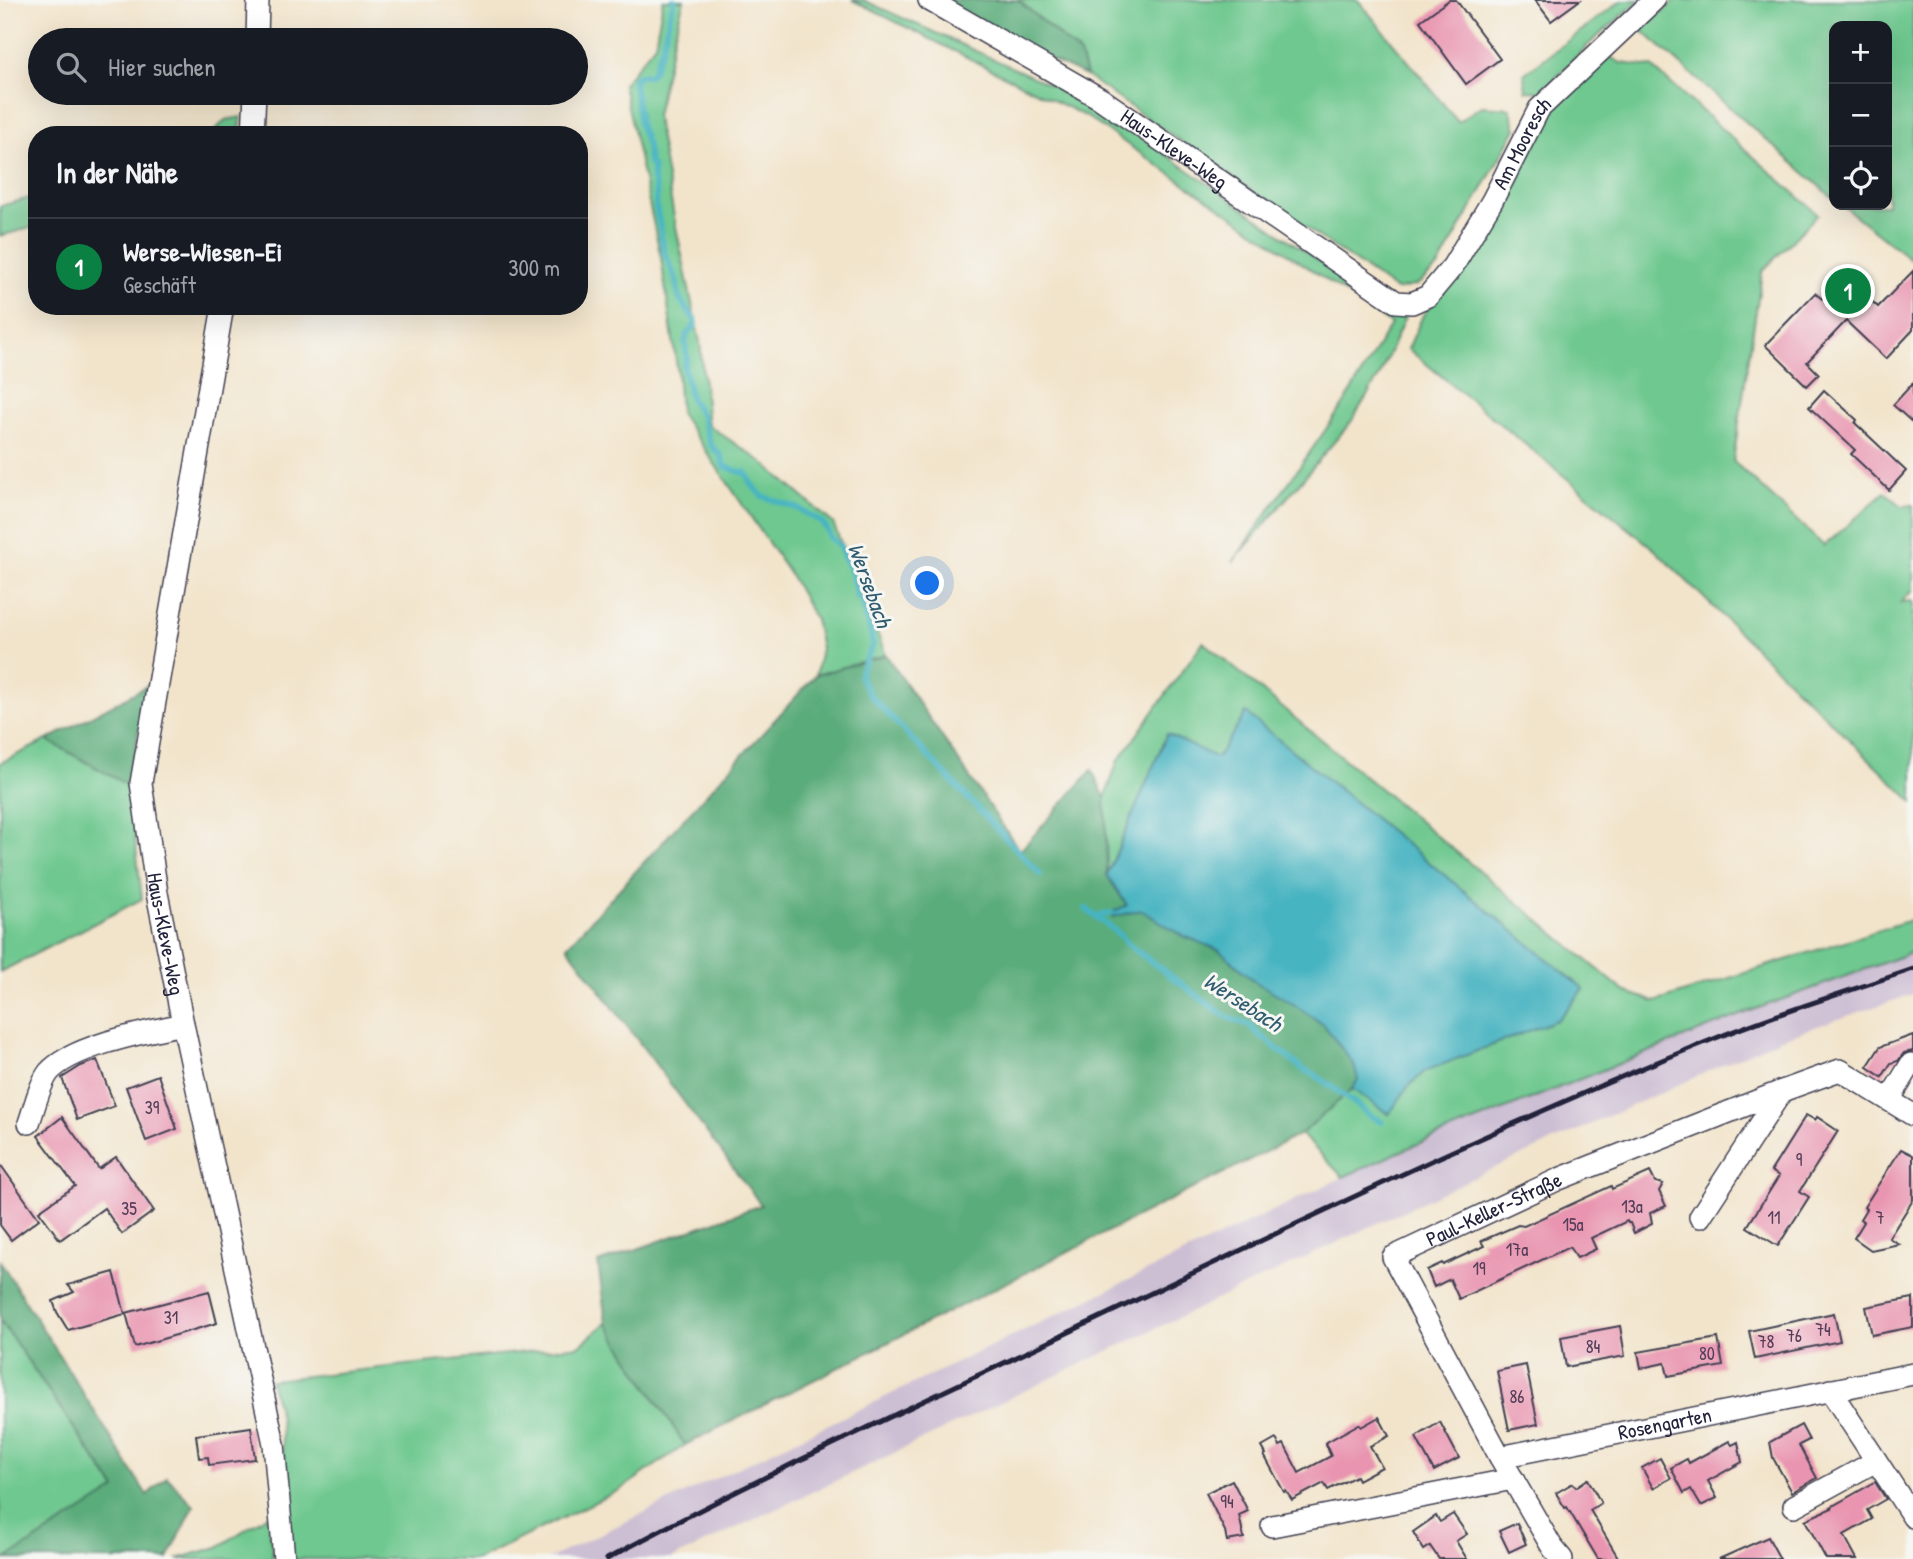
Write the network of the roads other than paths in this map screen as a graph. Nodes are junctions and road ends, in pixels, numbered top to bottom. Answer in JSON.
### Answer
{"nodes":[{"id":1,"x":258,"y":0,"type":"edge"},
{"id":2,"x":929,"y":0,"type":"edge"},
{"id":3,"x":1654,"y":0,"type":"edge"},
{"id":4,"x":257,"y":28,"type":"edge"},
{"id":5,"x":254,"y":105,"type":"edge"},
{"id":6,"x":253,"y":126,"type":"edge"},
{"id":7,"x":1412,"y":303,"type":"joint"},
{"id":8,"x":221,"y":315,"type":"edge"},
{"id":9,"x":183,"y":1024,"type":"junction"},
{"id":10,"x":1912,"y":1064,"type":"edge"},
{"id":11,"x":1782,"y":1091,"type":"junction"},
{"id":12,"x":1889,"y":1100,"type":"junction"},
{"id":13,"x":1913,"y":1115,"type":"edge"},
{"id":14,"x":29,"y":1123,"type":"dead end"},
{"id":15,"x":1700,"y":1217,"type":"dead end"},
{"id":16,"x":1913,"y":1374,"type":"edge"},
{"id":17,"x":1830,"y":1390,"type":"junction"},
{"id":18,"x":1500,"y":1457,"type":"junction"},
{"id":19,"x":1877,"y":1461,"type":"junction"},
{"id":20,"x":1513,"y":1479,"type":"junction"},
{"id":21,"x":1794,"y":1506,"type":"dead end"},
{"id":22,"x":1913,"y":1517,"type":"edge"},
{"id":23,"x":1272,"y":1526,"type":"dead end"},
{"id":24,"x":1550,"y":1555,"type":"edge"},
{"id":25,"x":284,"y":1559,"type":"edge"}],
"edges":[{"from":1,"to":4,"type":"street"},
{"from":2,"to":7,"type":"street","name":"Haus-Kleve-Weg"},
{"from":3,"to":7,"type":"street","name":"Am Mooresch"},
{"from":5,"to":6,"type":"street"},
{"from":8,"to":9,"type":"street","name":"Haus-Kleve-Weg"},
{"from":9,"to":14,"type":"street"},
{"from":9,"to":25,"type":"street","name":"Haus-Kleve-Weg"},
{"from":10,"to":12,"type":"street"},
{"from":11,"to":12,"type":"street","name":"Paul-Keller-Straße"},
{"from":11,"to":15,"type":"street"},
{"from":11,"to":18,"type":"street","name":"Paul-Keller-Straße"},
{"from":12,"to":13,"type":"street","name":"Paul-Keller-Straße"},
{"from":16,"to":17,"type":"street","name":"Rosengarten"},
{"from":17,"to":18,"type":"street","name":"Rosengarten"},
{"from":17,"to":19,"type":"street"},
{"from":18,"to":20,"type":"street","name":"Paul-Keller-Straße"},
{"from":19,"to":21,"type":"street"},
{"from":19,"to":22,"type":"street"},
{"from":20,"to":23,"type":"street"},
{"from":20,"to":24,"type":"street","name":"Paul-Keller-Straße"}]}
